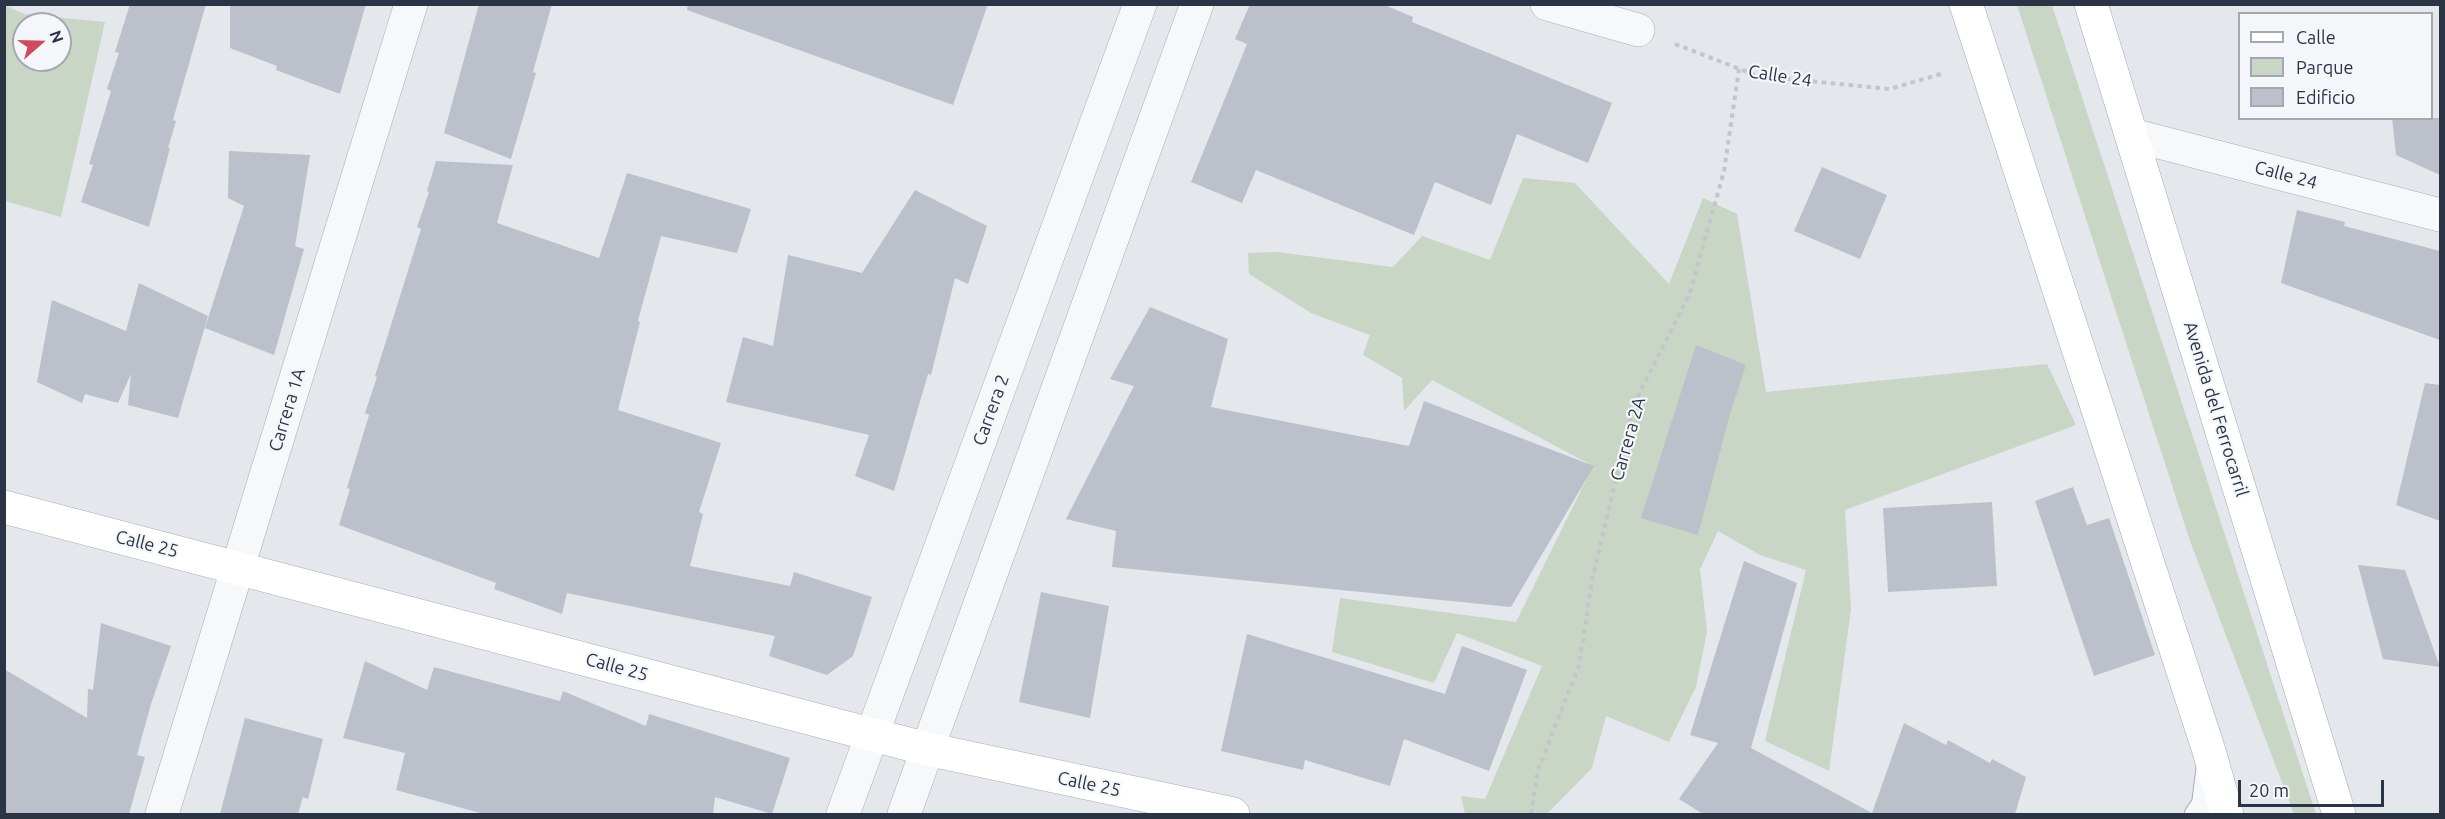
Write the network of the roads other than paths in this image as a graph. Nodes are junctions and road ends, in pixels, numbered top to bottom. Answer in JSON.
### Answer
{"nodes":[{"id":1,"x":411,"y":4,"type":"edge"},
{"id":2,"x":1140,"y":4,"type":"edge"},
{"id":3,"x":1197,"y":4,"type":"edge"},
{"id":4,"x":1547,"y":4,"type":"edge"},
{"id":5,"x":1966,"y":4,"type":"edge"},
{"id":6,"x":2091,"y":4,"type":"edge"},
{"id":7,"x":1638,"y":30,"type":"road end"},
{"id":8,"x":2132,"y":135,"type":"junction"},
{"id":9,"x":2440,"y":215,"type":"edge"},
{"id":10,"x":4,"y":507,"type":"edge"},
{"id":11,"x":239,"y":567,"type":"junction"},
{"id":12,"x":872,"y":734,"type":"junction"},
{"id":13,"x":927,"y":749,"type":"junction"},
{"id":14,"x":2210,"y":751,"type":"junction"},
{"id":15,"x":162,"y":814,"type":"edge"},
{"id":16,"x":843,"y":814,"type":"edge"},
{"id":17,"x":904,"y":814,"type":"edge"},
{"id":18,"x":1233,"y":814,"type":"edge"},
{"id":19,"x":2196,"y":814,"type":"edge"},
{"id":20,"x":2227,"y":814,"type":"edge"},
{"id":21,"x":2339,"y":814,"type":"edge"}],
"edges":[{"from":1,"to":11,"type":"street","name":"Carrera 1A"},
{"from":2,"to":12,"type":"street","name":"Carrera 2"},
{"from":3,"to":13,"type":"street"},
{"from":4,"to":7,"type":"street"},
{"from":5,"to":14,"type":"main road"},
{"from":6,"to":8,"type":"main road","name":"Avenida del Ferrocarril"},
{"from":8,"to":9,"type":"street","name":"Calle 24"},
{"from":8,"to":21,"type":"main road","name":"Avenida del Ferrocarril"},
{"from":10,"to":11,"type":"main road","name":"Calle 25"},
{"from":11,"to":12,"type":"main road","name":"Calle 25"},
{"from":11,"to":15,"type":"street","name":"Carrera 1A"},
{"from":12,"to":13,"type":"main road","name":"Calle 25"},
{"from":12,"to":16,"type":"street","name":"Carrera 2"},
{"from":13,"to":17,"type":"street"},
{"from":13,"to":18,"type":"main road","name":"Calle 25"},
{"from":14,"to":19,"type":"lane"},
{"from":14,"to":20,"type":"main road"}]}
